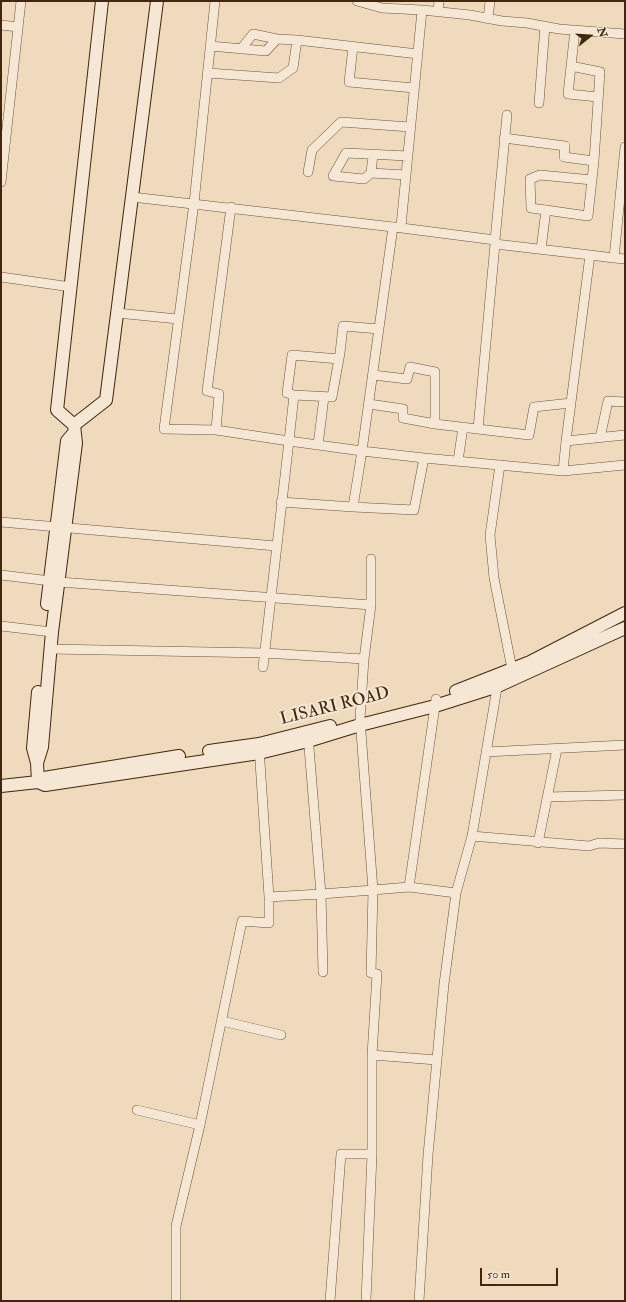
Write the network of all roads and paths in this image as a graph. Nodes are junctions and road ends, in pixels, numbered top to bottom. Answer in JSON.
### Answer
{"nodes":[{"id":1,"x":21,"y":1,"type":"edge"},
{"id":2,"x":102,"y":1,"type":"edge"},
{"id":3,"x":157,"y":1,"type":"edge"},
{"id":4,"x":215,"y":1,"type":"edge"},
{"id":5,"x":357,"y":1,"type":"edge"},
{"id":6,"x":439,"y":1,"type":"edge"},
{"id":7,"x":490,"y":1,"type":"edge"},
{"id":8,"x":422,"y":10,"type":"junction"},
{"id":9,"x":438,"y":12,"type":"junction"},
{"id":10,"x":488,"y":19,"type":"junction"},
{"id":11,"x":1,"y":25,"type":"edge"},
{"id":12,"x":545,"y":26,"type":"junction"},
{"id":13,"x":18,"y":27,"type":"junction"},
{"id":14,"x":575,"y":30,"type":"junction"},
{"id":15,"x":625,"y":34,"type":"edge"},
{"id":16,"x":277,"y":39,"type":"junction"},
{"id":17,"x":297,"y":40,"type":"junction"},
{"id":18,"x":210,"y":46,"type":"junction"},
{"id":19,"x":353,"y":47,"type":"junction"},
{"id":20,"x":240,"y":49,"type":"junction"},
{"id":21,"x":418,"y":54,"type":"junction"},
{"id":22,"x":571,"y":66,"type":"junction"},
{"id":23,"x":208,"y":73,"type":"junction"},
{"id":24,"x":414,"y":88,"type":"junction"},
{"id":25,"x":598,"y":97,"type":"junction"},
{"id":26,"x":539,"y":103,"type":"dead end"},
{"id":27,"x":507,"y":116,"type":"dead end"},
{"id":28,"x":410,"y":127,"type":"junction"},
{"id":29,"x":504,"y":138,"type":"junction"},
{"id":30,"x":3,"y":139,"type":"edge"},
{"id":31,"x":625,"y":147,"type":"edge"},
{"id":32,"x":373,"y":154,"type":"junction"},
{"id":33,"x":408,"y":156,"type":"junction"},
{"id":34,"x":594,"y":161,"type":"junction"},
{"id":35,"x":308,"y":172,"type":"dead end"},
{"id":36,"x":371,"y":173,"type":"junction"},
{"id":37,"x":406,"y":175,"type":"junction"},
{"id":38,"x":592,"y":180,"type":"junction"},
{"id":39,"x":1,"y":182,"type":"edge"},
{"id":40,"x":132,"y":197,"type":"junction"},
{"id":41,"x":194,"y":203,"type":"junction"},
{"id":42,"x":231,"y":207,"type":"junction"},
{"id":43,"x":546,"y":210,"type":"junction"},
{"id":44,"x":397,"y":226,"type":"junction"},
{"id":45,"x":495,"y":242,"type":"junction"},
{"id":46,"x":541,"y":249,"type":"junction"},
{"id":47,"x":590,"y":255,"type":"junction"},
{"id":48,"x":614,"y":258,"type":"junction"},
{"id":49,"x":625,"y":259,"type":"edge"},
{"id":50,"x":1,"y":277,"type":"edge"},
{"id":51,"x":71,"y":287,"type":"junction"},
{"id":52,"x":117,"y":313,"type":"junction"},
{"id":53,"x":178,"y":319,"type":"junction"},
{"id":54,"x":379,"y":329,"type":"junction"},
{"id":55,"x":339,"y":359,"type":"junction"},
{"id":56,"x":373,"y":375,"type":"junction"},
{"id":57,"x":294,"y":395,"type":"junction"},
{"id":58,"x":324,"y":397,"type":"junction"},
{"id":59,"x":571,"y":402,"type":"junction"},
{"id":60,"x":625,"y":402,"type":"edge"},
{"id":61,"x":369,"y":404,"type":"junction"},
{"id":62,"x":435,"y":424,"type":"junction"},
{"id":63,"x":463,"y":427,"type":"junction"},
{"id":64,"x":478,"y":429,"type":"junction"},
{"id":65,"x":74,"y":430,"type":"junction"},
{"id":66,"x":216,"y":430,"type":"junction"},
{"id":67,"x":625,"y":435,"type":"edge"},
{"id":68,"x":600,"y":438,"type":"junction"},
{"id":69,"x":289,"y":441,"type":"junction"},
{"id":70,"x":566,"y":442,"type":"junction"},
{"id":71,"x":318,"y":445,"type":"junction"},
{"id":72,"x":362,"y":450,"type":"junction"},
{"id":73,"x":424,"y":458,"type":"junction"},
{"id":74,"x":458,"y":461,"type":"junction"},
{"id":75,"x":500,"y":465,"type":"junction"},
{"id":76,"x":625,"y":465,"type":"edge"},
{"id":77,"x":563,"y":472,"type":"junction"},
{"id":78,"x":282,"y":502,"type":"junction"},
{"id":79,"x":353,"y":507,"type":"junction"},
{"id":80,"x":1,"y":522,"type":"edge"},
{"id":81,"x":61,"y":528,"type":"junction"},
{"id":82,"x":276,"y":546,"type":"junction"},
{"id":83,"x":371,"y":559,"type":"dead end"},
{"id":84,"x":1,"y":575,"type":"edge"},
{"id":85,"x":54,"y":582,"type":"junction"},
{"id":86,"x":271,"y":598,"type":"junction"},
{"id":87,"x":371,"y":605,"type":"junction"},
{"id":88,"x":625,"y":613,"type":"edge"},
{"id":89,"x":1,"y":626,"type":"edge"},
{"id":90,"x":625,"y":628,"type":"edge"},
{"id":91,"x":48,"y":631,"type":"junction"},
{"id":92,"x":50,"y":649,"type":"junction"},
{"id":93,"x":264,"y":653,"type":"junction"},
{"id":94,"x":364,"y":660,"type":"junction"},
{"id":95,"x":263,"y":667,"type":"dead end"},
{"id":96,"x":512,"y":669,"type":"junction"},
{"id":97,"x":499,"y":680,"type":"junction"},
{"id":98,"x":436,"y":703,"type":"junction"},
{"id":99,"x":41,"y":709,"type":"junction"},
{"id":100,"x":360,"y":722,"type":"junction"},
{"id":101,"x":308,"y":737,"type":"junction"},
{"id":102,"x":625,"y":745,"type":"edge"},
{"id":103,"x":259,"y":748,"type":"junction"},
{"id":104,"x":556,"y":749,"type":"junction"},
{"id":105,"x":486,"y":752,"type":"junction"},
{"id":106,"x":38,"y":782,"type":"junction"},
{"id":107,"x":1,"y":786,"type":"edge"},
{"id":108,"x":625,"y":794,"type":"edge"},
{"id":109,"x":547,"y":797,"type":"junction"},
{"id":110,"x":472,"y":836,"type":"junction"},
{"id":111,"x":538,"y":842,"type":"junction"},
{"id":112,"x":625,"y":844,"type":"edge"},
{"id":113,"x":409,"y":887,"type":"junction"},
{"id":114,"x":373,"y":890,"type":"junction"},
{"id":115,"x":456,"y":892,"type":"junction"},
{"id":116,"x":321,"y":894,"type":"junction"},
{"id":117,"x":269,"y":897,"type":"junction"},
{"id":118,"x":323,"y":972,"type":"dead end"},
{"id":119,"x":222,"y":1021,"type":"junction"},
{"id":120,"x":281,"y":1035,"type":"dead end"},
{"id":121,"x":372,"y":1055,"type":"junction"},
{"id":122,"x":437,"y":1060,"type":"junction"},
{"id":123,"x":137,"y":1110,"type":"dead end"},
{"id":124,"x":200,"y":1125,"type":"junction"},
{"id":125,"x":372,"y":1154,"type":"junction"},
{"id":126,"x":176,"y":1301,"type":"edge"},
{"id":127,"x":330,"y":1301,"type":"edge"},
{"id":128,"x":366,"y":1301,"type":"edge"},
{"id":129,"x":419,"y":1301,"type":"edge"}],
"edges":[{"from":1,"to":13,"type":"street"},
{"from":2,"to":51,"type":"street"},
{"from":3,"to":40,"type":"street"},
{"from":4,"to":18,"type":"street"},
{"from":5,"to":8,"type":"street"},
{"from":6,"to":9,"type":"street"},
{"from":7,"to":10,"type":"street"},
{"from":8,"to":9,"type":"street"},
{"from":8,"to":21,"type":"street"},
{"from":9,"to":10,"type":"street"},
{"from":10,"to":12,"type":"street"},
{"from":11,"to":13,"type":"street"},
{"from":12,"to":14,"type":"street"},
{"from":12,"to":26,"type":"street"},
{"from":13,"to":30,"type":"street"},
{"from":14,"to":15,"type":"street"},
{"from":14,"to":22,"type":"street"},
{"from":16,"to":17,"type":"street"},
{"from":16,"to":20,"type":"street"},
{"from":16,"to":20,"type":"street"},
{"from":17,"to":19,"type":"street"},
{"from":17,"to":23,"type":"street"},
{"from":18,"to":20,"type":"street"},
{"from":18,"to":23,"type":"street"},
{"from":19,"to":21,"type":"street"},
{"from":19,"to":24,"type":"street"},
{"from":21,"to":24,"type":"street"},
{"from":22,"to":25,"type":"street"},
{"from":22,"to":25,"type":"street"},
{"from":23,"to":41,"type":"street"},
{"from":24,"to":28,"type":"street"},
{"from":25,"to":34,"type":"street"},
{"from":27,"to":29,"type":"street"},
{"from":28,"to":33,"type":"street"},
{"from":28,"to":35,"type":"street"},
{"from":29,"to":34,"type":"street"},
{"from":29,"to":45,"type":"street"},
{"from":30,"to":39,"type":"street"},
{"from":31,"to":48,"type":"street"},
{"from":32,"to":33,"type":"street"},
{"from":32,"to":36,"type":"street"},
{"from":32,"to":36,"type":"street"},
{"from":33,"to":37,"type":"street"},
{"from":34,"to":38,"type":"street"},
{"from":36,"to":37,"type":"street"},
{"from":37,"to":44,"type":"street"},
{"from":38,"to":43,"type":"street"},
{"from":38,"to":43,"type":"street"},
{"from":40,"to":41,"type":"street"},
{"from":40,"to":52,"type":"street"},
{"from":41,"to":42,"type":"street"},
{"from":41,"to":53,"type":"street"},
{"from":42,"to":44,"type":"street"},
{"from":42,"to":66,"type":"street"},
{"from":43,"to":46,"type":"street"},
{"from":44,"to":45,"type":"street"},
{"from":44,"to":54,"type":"street"},
{"from":45,"to":46,"type":"street"},
{"from":45,"to":64,"type":"street"},
{"from":46,"to":47,"type":"street"},
{"from":47,"to":48,"type":"street"},
{"from":47,"to":59,"type":"street"},
{"from":48,"to":49,"type":"street"},
{"from":50,"to":51,"type":"street"},
{"from":51,"to":65,"type":"street"},
{"from":52,"to":53,"type":"street"},
{"from":52,"to":65,"type":"street"},
{"from":53,"to":66,"type":"street"},
{"from":54,"to":55,"type":"street"},
{"from":54,"to":56,"type":"street"},
{"from":55,"to":57,"type":"street"},
{"from":55,"to":58,"type":"street"},
{"from":56,"to":61,"type":"street"},
{"from":56,"to":62,"type":"street"},
{"from":57,"to":58,"type":"street"},
{"from":57,"to":69,"type":"street"},
{"from":58,"to":71,"type":"street"},
{"from":59,"to":64,"type":"street"},
{"from":59,"to":70,"type":"street"},
{"from":60,"to":68,"type":"street"},
{"from":61,"to":62,"type":"street"},
{"from":61,"to":72,"type":"street"},
{"from":62,"to":63,"type":"street"},
{"from":63,"to":64,"type":"street"},
{"from":63,"to":74,"type":"street"},
{"from":65,"to":81,"type":"street"},
{"from":66,"to":69,"type":"street"},
{"from":67,"to":68,"type":"street"},
{"from":68,"to":70,"type":"street"},
{"from":69,"to":71,"type":"street"},
{"from":69,"to":78,"type":"street"},
{"from":70,"to":77,"type":"street"},
{"from":71,"to":72,"type":"street"},
{"from":72,"to":73,"type":"street"},
{"from":72,"to":79,"type":"street"},
{"from":73,"to":74,"type":"street"},
{"from":73,"to":79,"type":"street"},
{"from":74,"to":75,"type":"street"},
{"from":75,"to":77,"type":"street"},
{"from":75,"to":96,"type":"street"},
{"from":76,"to":77,"type":"street"},
{"from":78,"to":79,"type":"street"},
{"from":78,"to":82,"type":"street"},
{"from":80,"to":81,"type":"street"},
{"from":81,"to":82,"type":"street"},
{"from":81,"to":85,"type":"street"},
{"from":82,"to":86,"type":"street"},
{"from":83,"to":87,"type":"street"},
{"from":84,"to":85,"type":"street"},
{"from":85,"to":86,"type":"street"},
{"from":85,"to":91,"type":"street"},
{"from":86,"to":87,"type":"street"},
{"from":86,"to":93,"type":"street"},
{"from":87,"to":94,"type":"street"},
{"from":88,"to":96,"type":"street","name":"LISARI ROAD"},
{"from":89,"to":91,"type":"street"},
{"from":90,"to":97,"type":"street","name":"LISARI ROAD"},
{"from":91,"to":92,"type":"street"},
{"from":91,"to":99,"type":"street"},
{"from":92,"to":93,"type":"street"},
{"from":92,"to":99,"type":"street"},
{"from":93,"to":94,"type":"street"},
{"from":93,"to":95,"type":"street"},
{"from":94,"to":100,"type":"street"},
{"from":96,"to":97,"type":"street","name":"LISARI ROAD"},
{"from":97,"to":98,"type":"street","name":"LISARI ROAD"},
{"from":97,"to":105,"type":"street"},
{"from":98,"to":100,"type":"street","name":"LISARI ROAD"},
{"from":98,"to":113,"type":"street"},
{"from":99,"to":106,"type":"street"},
{"from":100,"to":101,"type":"street","name":"LISARI ROAD"},
{"from":100,"to":114,"type":"street"},
{"from":101,"to":103,"type":"street","name":"LISARI ROAD"},
{"from":101,"to":116,"type":"street"},
{"from":102,"to":104,"type":"street"},
{"from":103,"to":106,"type":"street","name":"LISARI ROAD"},
{"from":103,"to":117,"type":"street"},
{"from":104,"to":105,"type":"street"},
{"from":104,"to":109,"type":"street"},
{"from":105,"to":110,"type":"street"},
{"from":106,"to":107,"type":"street","name":"LISARI ROAD"},
{"from":108,"to":109,"type":"street"},
{"from":109,"to":111,"type":"street"},
{"from":110,"to":111,"type":"street"},
{"from":110,"to":115,"type":"street"},
{"from":111,"to":112,"type":"street"},
{"from":113,"to":114,"type":"street"},
{"from":113,"to":115,"type":"street"},
{"from":114,"to":116,"type":"street"},
{"from":114,"to":121,"type":"street"},
{"from":115,"to":122,"type":"street"},
{"from":116,"to":117,"type":"street"},
{"from":116,"to":118,"type":"street"},
{"from":117,"to":119,"type":"street"},
{"from":119,"to":120,"type":"street"},
{"from":119,"to":124,"type":"street"},
{"from":121,"to":122,"type":"street"},
{"from":121,"to":125,"type":"street"},
{"from":122,"to":129,"type":"street"},
{"from":123,"to":124,"type":"street"},
{"from":124,"to":126,"type":"street"},
{"from":125,"to":127,"type":"street"},
{"from":125,"to":128,"type":"street"}]}
